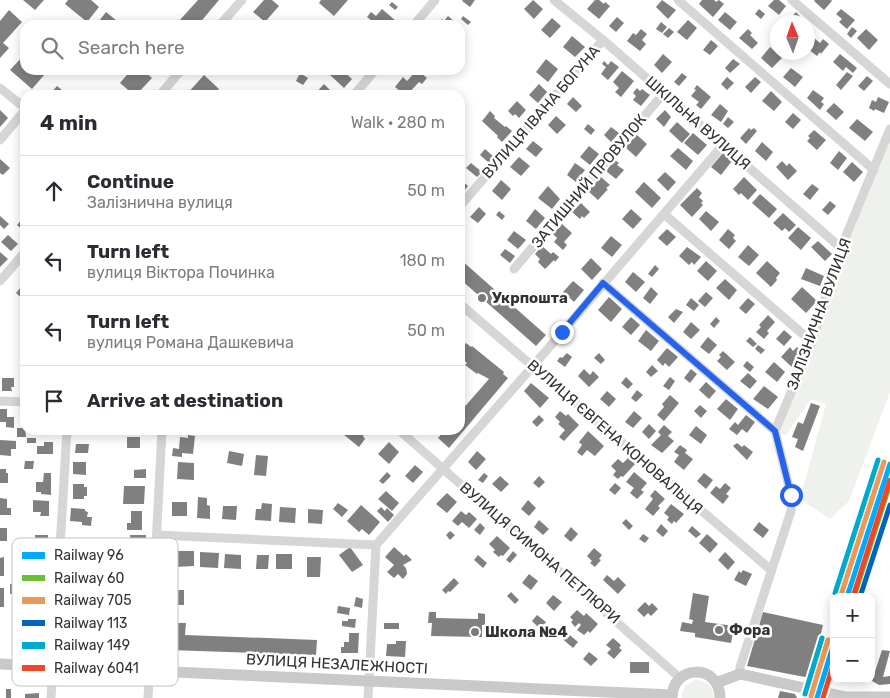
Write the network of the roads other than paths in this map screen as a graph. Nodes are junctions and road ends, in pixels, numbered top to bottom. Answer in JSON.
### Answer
{"nodes":[{"id":1,"x":242,"y":0,"type":"edge"},
{"id":2,"x":435,"y":0,"type":"edge"},
{"id":3,"x":554,"y":0,"type":"edge"},
{"id":4,"x":678,"y":0,"type":"edge"},
{"id":5,"x":792,"y":0,"type":"edge"},
{"id":6,"x":224,"y":20,"type":"edge"},
{"id":7,"x":418,"y":20,"type":"edge"},
{"id":8,"x":603,"y":40,"type":"junction"},
{"id":9,"x":177,"y":75,"type":"edge"},
{"id":10,"x":371,"y":75,"type":"edge"},
{"id":11,"x":890,"y":84,"type":"edge"},
{"id":12,"x":0,"y":88,"type":"edge"},
{"id":13,"x":164,"y":90,"type":"edge"},
{"id":14,"x":358,"y":90,"type":"edge"},
{"id":15,"x":664,"y":93,"type":"junction"},
{"id":16,"x":20,"y":105,"type":"edge"},
{"id":17,"x":20,"y":115,"type":"edge"},
{"id":18,"x":890,"y":129,"type":"edge"},
{"id":19,"x":0,"y":140,"type":"edge"},
{"id":20,"x":723,"y":145,"type":"junction"},
{"id":21,"x":874,"y":170,"type":"junction"},
{"id":22,"x":465,"y":200,"type":"edge"},
{"id":23,"x":664,"y":214,"type":"junction"},
{"id":24,"x":841,"y":248,"type":"junction"},
{"id":25,"x":20,"y":258,"type":"edge"},
{"id":26,"x":514,"y":269,"type":"dead end"},
{"id":27,"x":0,"y":281,"type":"edge"},
{"id":28,"x":603,"y":283,"type":"junction"},
{"id":29,"x":465,"y":308,"type":"edge"},
{"id":30,"x":812,"y":342,"type":"junction"},
{"id":31,"x":533,"y":366,"type":"junction"},
{"id":32,"x":0,"y":401,"type":"edge"},
{"id":33,"x":20,"y":402,"type":"edge"},
{"id":34,"x":775,"y":431,"type":"junction"},
{"id":35,"x":67,"y":435,"type":"edge"},
{"id":36,"x":162,"y":435,"type":"edge"},
{"id":37,"x":405,"y":435,"type":"edge"},
{"id":38,"x":444,"y":469,"type":"junction"},
{"id":39,"x":156,"y":535,"type":"junction"},
{"id":40,"x":61,"y":538,"type":"edge"},
{"id":41,"x":156,"y":538,"type":"edge"},
{"id":42,"x":376,"y":545,"type":"junction"},
{"id":43,"x":771,"y":570,"type":"junction"},
{"id":44,"x":178,"y":671,"type":"edge"},
{"id":45,"x":740,"y":674,"type":"junction"},
{"id":46,"x":680,"y":678,"type":"junction"},
{"id":47,"x":369,"y":681,"type":"junction"},
{"id":48,"x":716,"y":683,"type":"junction"},
{"id":49,"x":672,"y":697,"type":"edge"},
{"id":50,"x":890,"y":697,"type":"edge"},
{"id":51,"x":368,"y":698,"type":"edge"},
{"id":52,"x":720,"y":698,"type":"edge"}],
"edges":[{"from":1,"to":6,"type":"street"},
{"from":2,"to":7,"type":"street"},
{"from":3,"to":8,"type":"street","name":"ШКІЛЬНА ВУЛИЦЯ"},
{"from":4,"to":21,"type":"street"},
{"from":5,"to":11,"type":"street"},
{"from":8,"to":15,"type":"street","name":"ШКІЛЬНА ВУЛИЦЯ"},
{"from":8,"to":22,"type":"street","name":"ВУЛИЦЯ ІВАНА БОГУНА"},
{"from":9,"to":13,"type":"street"},
{"from":10,"to":14,"type":"street"},
{"from":12,"to":16,"type":"street"},
{"from":15,"to":20,"type":"street","name":"ШКІЛЬНА ВУЛИЦЯ"},
{"from":15,"to":26,"type":"street","name":"ЗАТИШНИЙ ПРОВУЛОК"},
{"from":17,"to":19,"type":"street"},
{"from":18,"to":21,"type":"street","name":"ЗАЛІЗНИЧНА ВУЛИЦЯ"},
{"from":20,"to":23,"type":"street"},
{"from":20,"to":24,"type":"street","name":"ШКІЛЬНА ВУЛИЦЯ"},
{"from":21,"to":24,"type":"street","name":"ЗАЛІЗНИЧНА ВУЛИЦЯ"},
{"from":23,"to":28,"type":"street"},
{"from":23,"to":30,"type":"street"},
{"from":24,"to":30,"type":"street","name":"ЗАЛІЗНИЧНА ВУЛИЦЯ"},
{"from":25,"to":27,"type":"street"},
{"from":28,"to":31,"type":"street"},
{"from":28,"to":34,"type":"street"},
{"from":29,"to":31,"type":"street","name":"ВУЛИЦЯ ЄВГЕНА КОНОВАЛЬЦЯ"},
{"from":30,"to":34,"type":"street","name":"ЗАЛІЗНИЧНА ВУЛИЦЯ"},
{"from":31,"to":38,"type":"street"},
{"from":31,"to":43,"type":"street","name":"ВУЛИЦЯ ЄВГЕНА КОНОВАЛЬЦЯ"},
{"from":32,"to":33,"type":"street"},
{"from":34,"to":43,"type":"street"},
{"from":35,"to":40,"type":"street"},
{"from":36,"to":39,"type":"street"},
{"from":37,"to":38,"type":"street","name":"ВУЛИЦЯ СИМОНА ПЕТЛЮРИ"},
{"from":38,"to":42,"type":"street"},
{"from":38,"to":46,"type":"street","name":"ВУЛИЦЯ СИМОНА ПЕТЛЮРИ"},
{"from":39,"to":41,"type":"street"},
{"from":39,"to":42,"type":"street"},
{"from":42,"to":47,"type":"street"},
{"from":43,"to":45,"type":"street"},
{"from":44,"to":47,"type":"main road","name":"ВУЛИЦЯ НЕЗАЛЕЖНОСТІ"},
{"from":45,"to":48,"type":"main road"},
{"from":45,"to":50,"type":"main road"},
{"from":46,"to":48,"type":"main road"},
{"from":46,"to":49,"type":"main road"},
{"from":47,"to":49,"type":"main road","name":"ВУЛИЦЯ НЕЗАЛЕЖНОСТІ"},
{"from":47,"to":51,"type":"street"},
{"from":48,"to":52,"type":"main road"}]}
